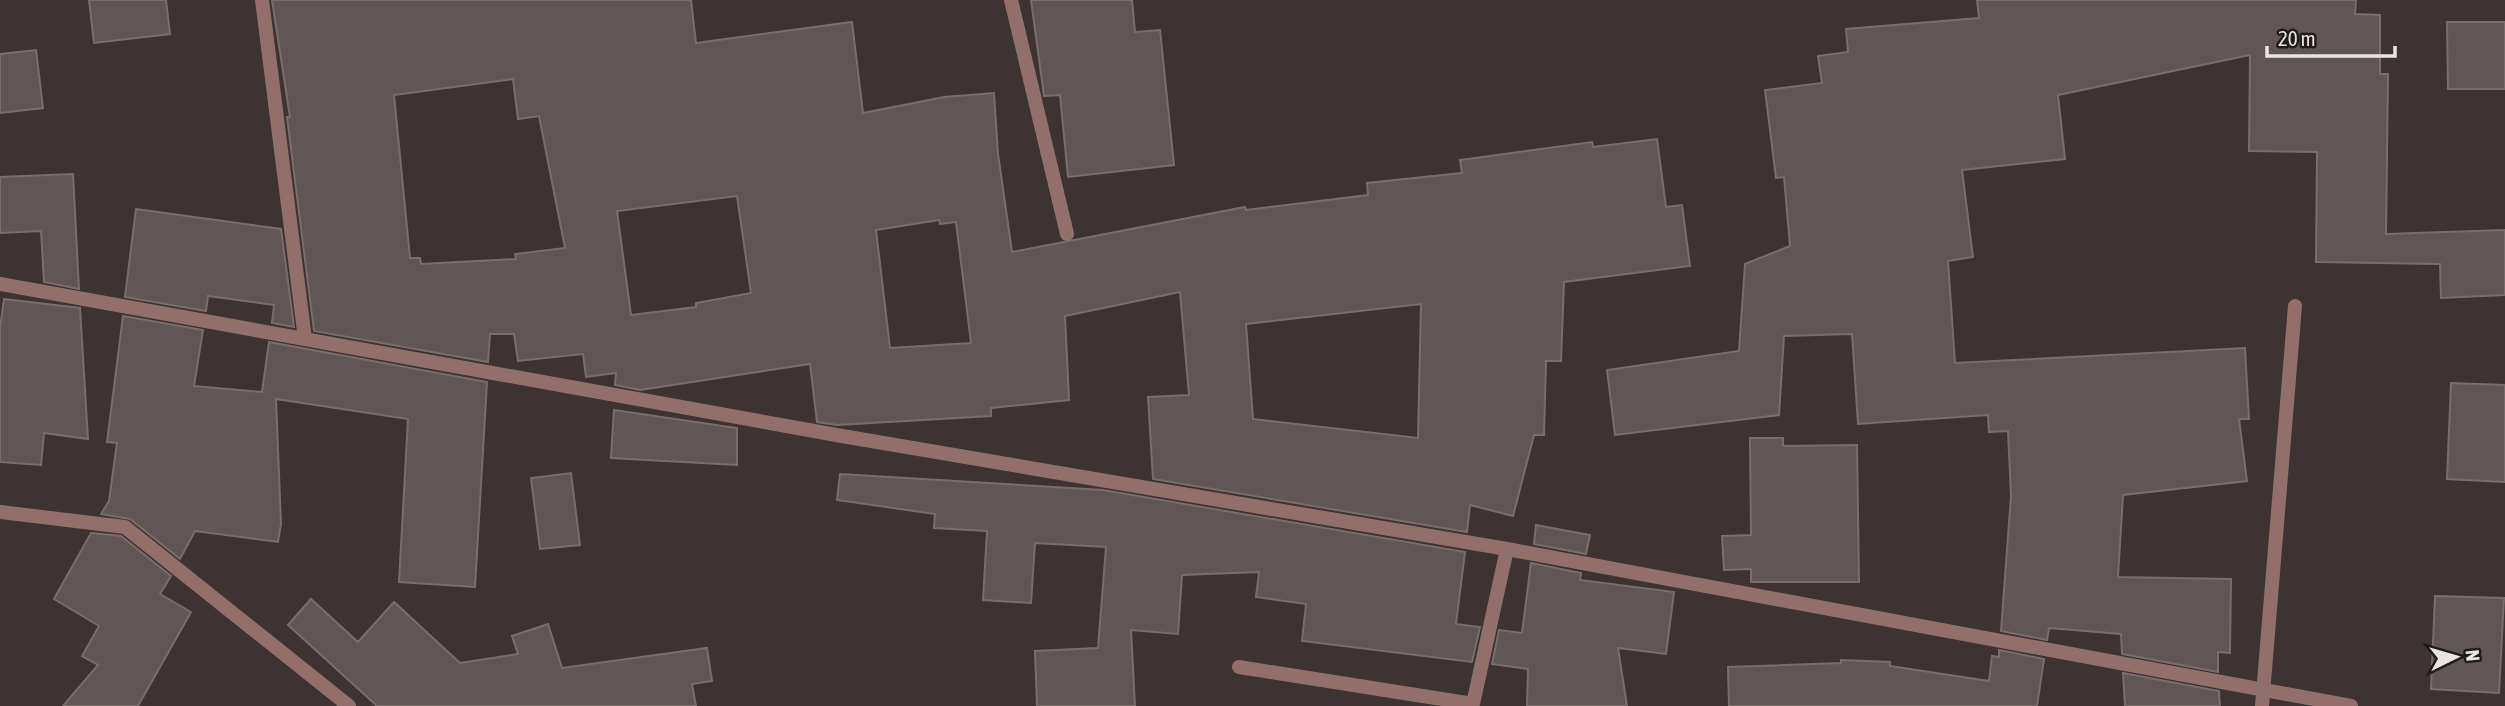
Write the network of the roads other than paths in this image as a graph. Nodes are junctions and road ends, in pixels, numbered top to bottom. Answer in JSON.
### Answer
{"nodes":[{"id":1,"x":262,"y":0,"type":"edge"},
{"id":2,"x":1011,"y":0,"type":"edge"},
{"id":3,"x":1067,"y":234,"type":"dead end"},
{"id":4,"x":0,"y":284,"type":"edge"},
{"id":5,"x":2295,"y":306,"type":"dead end"},
{"id":6,"x":305,"y":339,"type":"junction"},
{"id":7,"x":0,"y":512,"type":"edge"},
{"id":8,"x":1507,"y":549,"type":"junction"},
{"id":9,"x":1239,"y":667,"type":"dead end"},
{"id":10,"x":2261,"y":690,"type":"junction"},
{"id":11,"x":349,"y":706,"type":"edge"},
{"id":12,"x":2262,"y":706,"type":"edge"},
{"id":13,"x":2351,"y":706,"type":"edge"}],
"edges":[{"from":1,"to":6,"type":"street"},
{"from":2,"to":3,"type":"street"},
{"from":4,"to":6,"type":"street"},
{"from":5,"to":10,"type":"street"},
{"from":6,"to":8,"type":"street"},
{"from":7,"to":11,"type":"street"},
{"from":8,"to":9,"type":"street"},
{"from":8,"to":10,"type":"street"},
{"from":10,"to":12,"type":"street"},
{"from":10,"to":13,"type":"street"}]}
